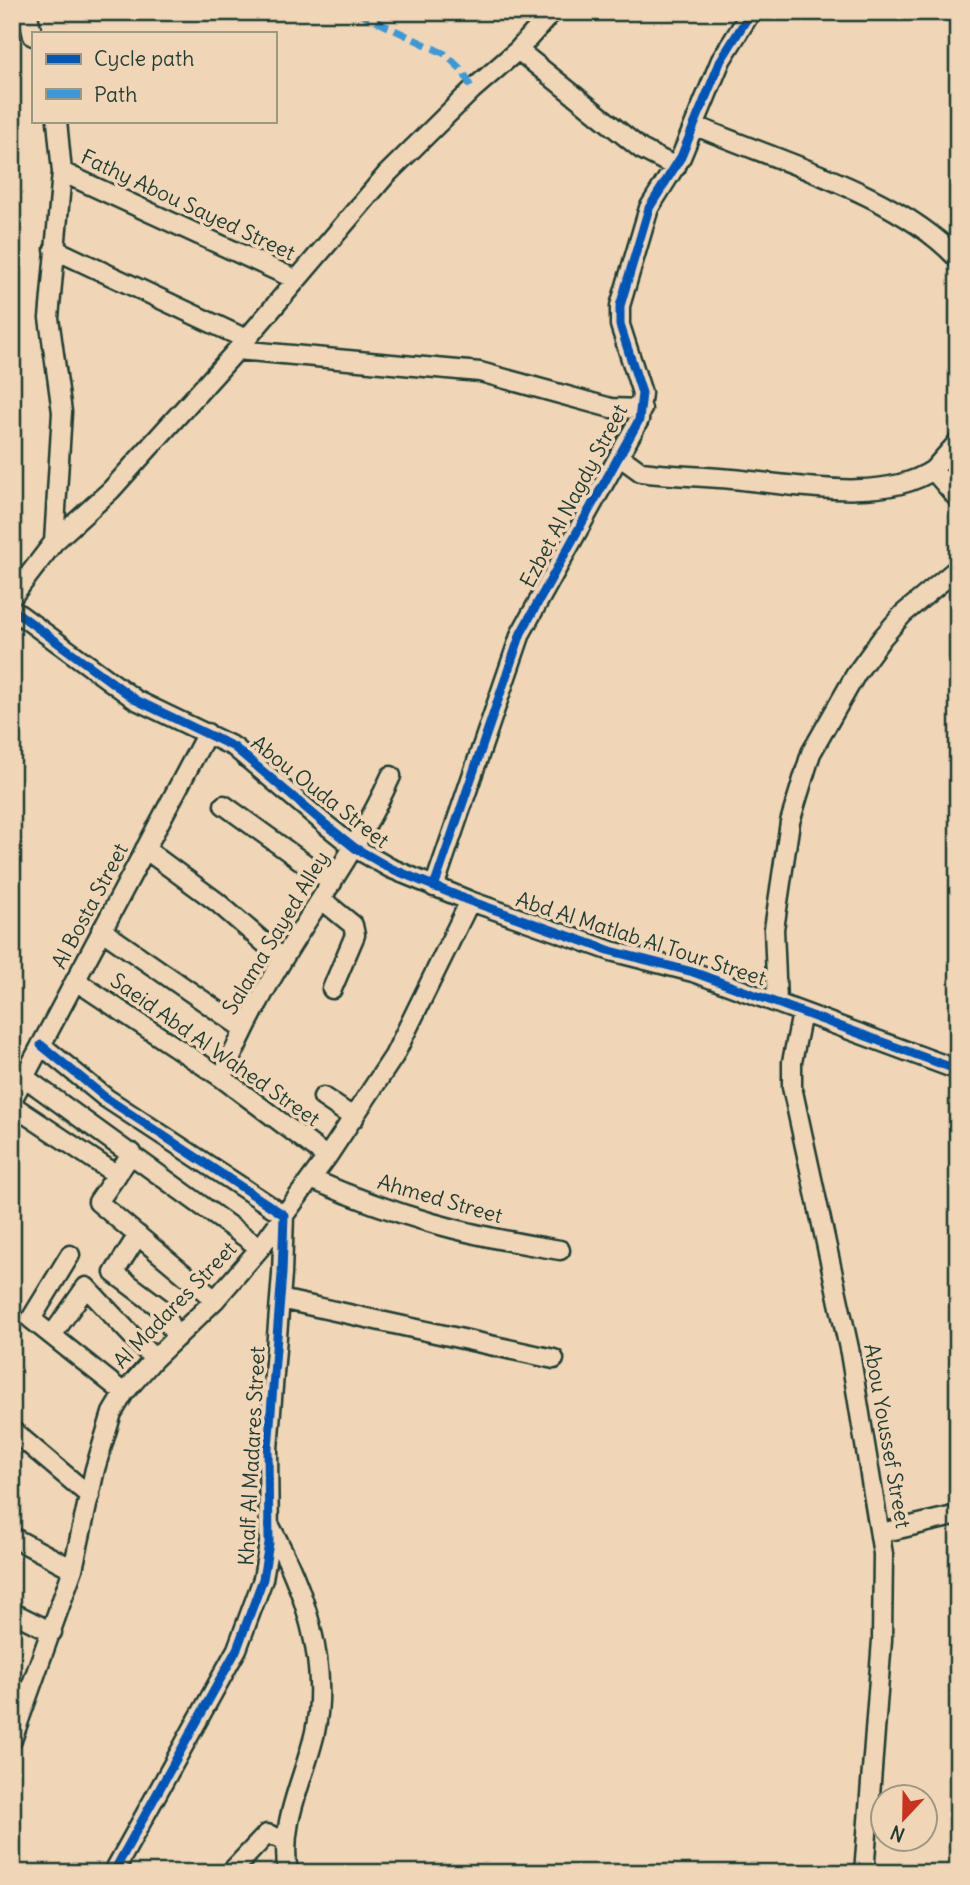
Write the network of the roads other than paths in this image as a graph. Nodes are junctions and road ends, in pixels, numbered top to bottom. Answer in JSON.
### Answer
{"nodes":[{"id":1,"x":27,"y":12,"type":"edge"},
{"id":2,"x":552,"y":12,"type":"edge"},
{"id":3,"x":751,"y":12,"type":"edge"},
{"id":4,"x":32,"y":32,"type":"edge"},
{"id":5,"x":518,"y":50,"type":"junction"},
{"id":6,"x":57,"y":122,"type":"edge"},
{"id":7,"x":696,"y":126,"type":"junction"},
{"id":8,"x":676,"y":167,"type":"junction"},
{"id":9,"x":62,"y":172,"type":"junction"},
{"id":10,"x":54,"y":249,"type":"junction"},
{"id":11,"x":958,"y":259,"type":"edge"},
{"id":12,"x":295,"y":279,"type":"junction"},
{"id":13,"x":242,"y":345,"type":"junction"},
{"id":14,"x":642,"y":409,"type":"junction"},
{"id":15,"x":958,"y":442,"type":"edge"},
{"id":16,"x":619,"y":456,"type":"junction"},
{"id":17,"x":933,"y":470,"type":"junction"},
{"id":18,"x":958,"y":499,"type":"edge"},
{"id":19,"x":54,"y":542,"type":"junction"},
{"id":20,"x":958,"y":568,"type":"edge"},
{"id":21,"x":12,"y":597,"type":"edge"},
{"id":22,"x":12,"y":609,"type":"edge"},
{"id":23,"x":207,"y":733,"type":"junction"},
{"id":24,"x":391,"y":776,"type":"dead end"},
{"id":25,"x":224,"y":805,"type":"dead end"},
{"id":26,"x":355,"y":848,"type":"junction"},
{"id":27,"x":145,"y":849,"type":"junction"},
{"id":28,"x":332,"y":883,"type":"junction"},
{"id":29,"x":434,"y":887,"type":"junction"},
{"id":30,"x":321,"y":899,"type":"junction"},
{"id":31,"x":470,"y":901,"type":"junction"},
{"id":32,"x":101,"y":930,"type":"junction"},
{"id":33,"x":283,"y":959,"type":"junction"},
{"id":34,"x":76,"y":981,"type":"junction"},
{"id":35,"x":332,"y":989,"type":"dead end"},
{"id":36,"x":777,"y":1002,"type":"junction"},
{"id":37,"x":802,"y":1013,"type":"junction"},
{"id":38,"x":244,"y":1029,"type":"junction"},
{"id":39,"x":41,"y":1045,"type":"junction"},
{"id":40,"x":958,"y":1070,"type":"edge"},
{"id":41,"x":222,"y":1077,"type":"junction"},
{"id":42,"x":16,"y":1092,"type":"edge"},
{"id":43,"x":323,"y":1097,"type":"dead end"},
{"id":44,"x":106,"y":1098,"type":"junction"},
{"id":45,"x":354,"y":1118,"type":"junction"},
{"id":46,"x":87,"y":1124,"type":"junction"},
{"id":47,"x":71,"y":1144,"type":"junction"},
{"id":48,"x":132,"y":1153,"type":"junction"},
{"id":49,"x":327,"y":1157,"type":"junction"},
{"id":50,"x":117,"y":1175,"type":"junction"},
{"id":51,"x":311,"y":1179,"type":"junction"},
{"id":52,"x":284,"y":1215,"type":"junction"},
{"id":53,"x":138,"y":1235,"type":"junction"},
{"id":54,"x":260,"y":1248,"type":"junction"},
{"id":55,"x":559,"y":1250,"type":"dead end"},
{"id":56,"x":70,"y":1255,"type":"dead end"},
{"id":57,"x":280,"y":1299,"type":"junction"},
{"id":58,"x":215,"y":1300,"type":"junction"},
{"id":59,"x":52,"y":1334,"type":"junction"},
{"id":60,"x":176,"y":1338,"type":"junction"},
{"id":61,"x":154,"y":1359,"type":"junction"},
{"id":62,"x":554,"y":1359,"type":"dead end"},
{"id":63,"x":124,"y":1393,"type":"junction"},
{"id":64,"x":12,"y":1430,"type":"edge"},
{"id":65,"x":90,"y":1496,"type":"junction"},
{"id":66,"x":958,"y":1515,"type":"edge"},
{"id":67,"x":270,"y":1524,"type":"junction"},
{"id":68,"x":881,"y":1533,"type":"junction"},
{"id":69,"x":12,"y":1537,"type":"edge"},
{"id":70,"x":73,"y":1569,"type":"junction"},
{"id":71,"x":12,"y":1612,"type":"edge"},
{"id":72,"x":52,"y":1632,"type":"junction"},
{"id":73,"x":12,"y":1740,"type":"edge"},
{"id":74,"x":285,"y":1840,"type":"junction"},
{"id":75,"x":113,"y":1873,"type":"edge"},
{"id":76,"x":230,"y":1873,"type":"edge"},
{"id":77,"x":288,"y":1873,"type":"edge"},
{"id":78,"x":864,"y":1873,"type":"edge"}],
"edges":[{"from":1,"to":4,"type":"street"},
{"from":2,"to":5,"type":"street"},
{"from":3,"to":7,"type":"street","name":"Ezbet Al Nagdy Street"},
{"from":5,"to":8,"type":"street"},
{"from":5,"to":12,"type":"street"},
{"from":6,"to":9,"type":"street"},
{"from":7,"to":8,"type":"street","name":"Ezbet Al Nagdy Street"},
{"from":7,"to":11,"type":"street"},
{"from":8,"to":14,"type":"street","name":"Ezbet Al Nagdy Street"},
{"from":9,"to":10,"type":"street"},
{"from":9,"to":12,"type":"street","name":"Fathy Abou Sayed Street"},
{"from":10,"to":13,"type":"street"},
{"from":10,"to":19,"type":"street"},
{"from":12,"to":13,"type":"street"},
{"from":13,"to":14,"type":"street"},
{"from":13,"to":19,"type":"street"},
{"from":14,"to":16,"type":"street","name":"Ezbet Al Nagdy Street"},
{"from":15,"to":17,"type":"street"},
{"from":16,"to":17,"type":"street"},
{"from":16,"to":29,"type":"street","name":"Ezbet Al Nagdy Street"},
{"from":17,"to":18,"type":"street"},
{"from":19,"to":21,"type":"street"},
{"from":20,"to":36,"type":"street"},
{"from":22,"to":23,"type":"street","name":"Abou Ouda Street"},
{"from":23,"to":26,"type":"street","name":"Abou Ouda Street"},
{"from":23,"to":27,"type":"street","name":"Al Bosta Street"},
{"from":24,"to":26,"type":"street","name":"Salama Sayed Alley"},
{"from":25,"to":28,"type":"street"},
{"from":26,"to":28,"type":"street","name":"Salama Sayed Alley"},
{"from":26,"to":29,"type":"street","name":"Abou Ouda Street"},
{"from":27,"to":32,"type":"street","name":"Al Bosta Street"},
{"from":27,"to":33,"type":"street"},
{"from":28,"to":30,"type":"street","name":"Salama Sayed Alley"},
{"from":29,"to":31,"type":"street","name":"Abou Ouda Street"},
{"from":30,"to":33,"type":"street","name":"Salama Sayed Alley"},
{"from":30,"to":35,"type":"street"},
{"from":31,"to":36,"type":"street","name":"Abd Al Matlab Al Tour Street"},
{"from":31,"to":45,"type":"street","name":"Al Madares Street"},
{"from":32,"to":34,"type":"street","name":"Al Bosta Street"},
{"from":32,"to":38,"type":"street"},
{"from":33,"to":38,"type":"street","name":"Salama Sayed Alley"},
{"from":34,"to":39,"type":"street","name":"Al Bosta Street"},
{"from":34,"to":41,"type":"street","name":"Saeid Abd Al Wahed Street"},
{"from":36,"to":37,"type":"street","name":"Abd Al Matlab Al Tour Street"},
{"from":37,"to":40,"type":"street","name":"Abd Al Matlab Al Tour Street"},
{"from":37,"to":68,"type":"street","name":"Abou Youssef Street"},
{"from":38,"to":41,"type":"street","name":"Salama Sayed Alley"},
{"from":39,"to":42,"type":"street","name":"Al Bosta Street"},
{"from":39,"to":44,"type":"street"},
{"from":41,"to":49,"type":"street","name":"Saeid Abd Al Wahed Street"},
{"from":42,"to":46,"type":"street"},
{"from":42,"to":47,"type":"street"},
{"from":43,"to":45,"type":"street"},
{"from":44,"to":46,"type":"street"},
{"from":44,"to":52,"type":"street"},
{"from":45,"to":49,"type":"street","name":"Al Madares Street"},
{"from":46,"to":47,"type":"street"},
{"from":46,"to":48,"type":"street"},
{"from":47,"to":50,"type":"street"},
{"from":48,"to":50,"type":"street"},
{"from":48,"to":54,"type":"street"},
{"from":49,"to":51,"type":"street","name":"Al Madares Street"},
{"from":50,"to":53,"type":"street"},
{"from":51,"to":52,"type":"street","name":"Al Madares Street"},
{"from":51,"to":55,"type":"street","name":"Ahmed Street"},
{"from":52,"to":54,"type":"street","name":"Al Madares Street"},
{"from":52,"to":57,"type":"street","name":"Khalf Al Madares Street"},
{"from":53,"to":58,"type":"street"},
{"from":53,"to":60,"type":"street"},
{"from":54,"to":58,"type":"street","name":"Al Madares Street"},
{"from":56,"to":59,"type":"street"},
{"from":57,"to":62,"type":"street"},
{"from":57,"to":67,"type":"street","name":"Khalf Al Madares Street"},
{"from":58,"to":60,"type":"street","name":"Al Madares Street"},
{"from":59,"to":61,"type":"street"},
{"from":59,"to":63,"type":"street"},
{"from":60,"to":61,"type":"street","name":"Al Madares Street"},
{"from":61,"to":63,"type":"street","name":"Al Madares Street"},
{"from":63,"to":65,"type":"street","name":"Al Madares Street"},
{"from":64,"to":65,"type":"street"},
{"from":65,"to":70,"type":"street","name":"Al Madares Street"},
{"from":66,"to":68,"type":"street"},
{"from":67,"to":74,"type":"street"},
{"from":67,"to":75,"type":"street","name":"Khalf Al Madares Street"},
{"from":68,"to":78,"type":"street","name":"Abou Youssef Street"},
{"from":69,"to":70,"type":"street"},
{"from":70,"to":72,"type":"street","name":"Al Madares Street"},
{"from":71,"to":72,"type":"street"},
{"from":72,"to":73,"type":"street","name":"Al Madares Street"},
{"from":74,"to":76,"type":"street"},
{"from":74,"to":77,"type":"street"}]}
